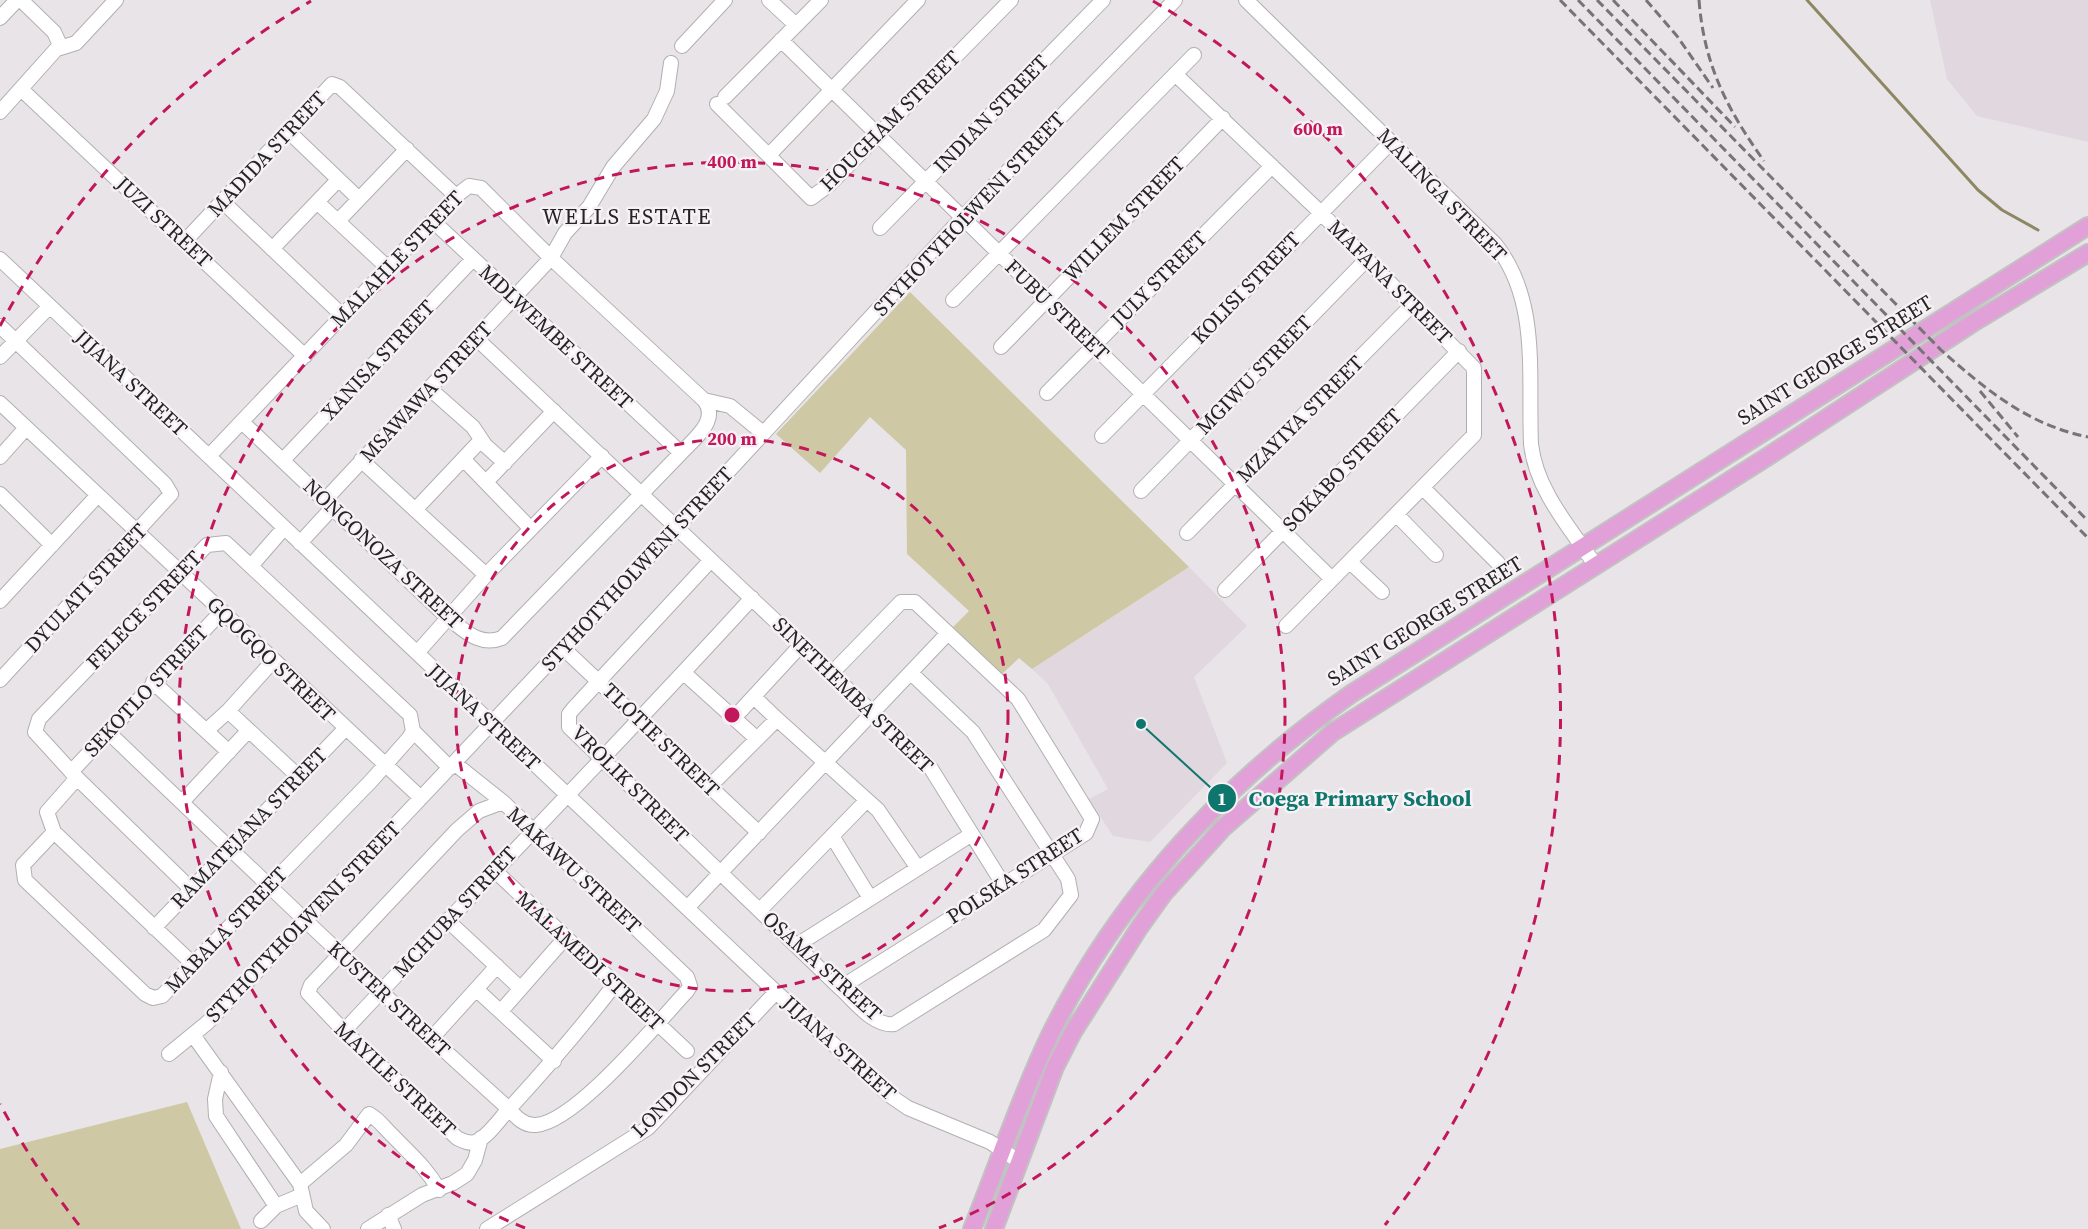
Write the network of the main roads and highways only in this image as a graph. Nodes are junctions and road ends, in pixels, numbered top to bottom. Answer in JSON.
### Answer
{"nodes":[{"id":1,"x":2088,"y":226,"type":"edge"},
{"id":2,"x":2088,"y":253,"type":"edge"},
{"id":3,"x":972,"y":1229,"type":"edge"},
{"id":4,"x":994,"y":1229,"type":"edge"}],
"edges":[{"from":1,"to":3,"type":"main road","name":"SAINT GEORGE STREET"},
{"from":2,"to":4,"type":"main road","name":"SAINT GEORGE STREET"}]}
